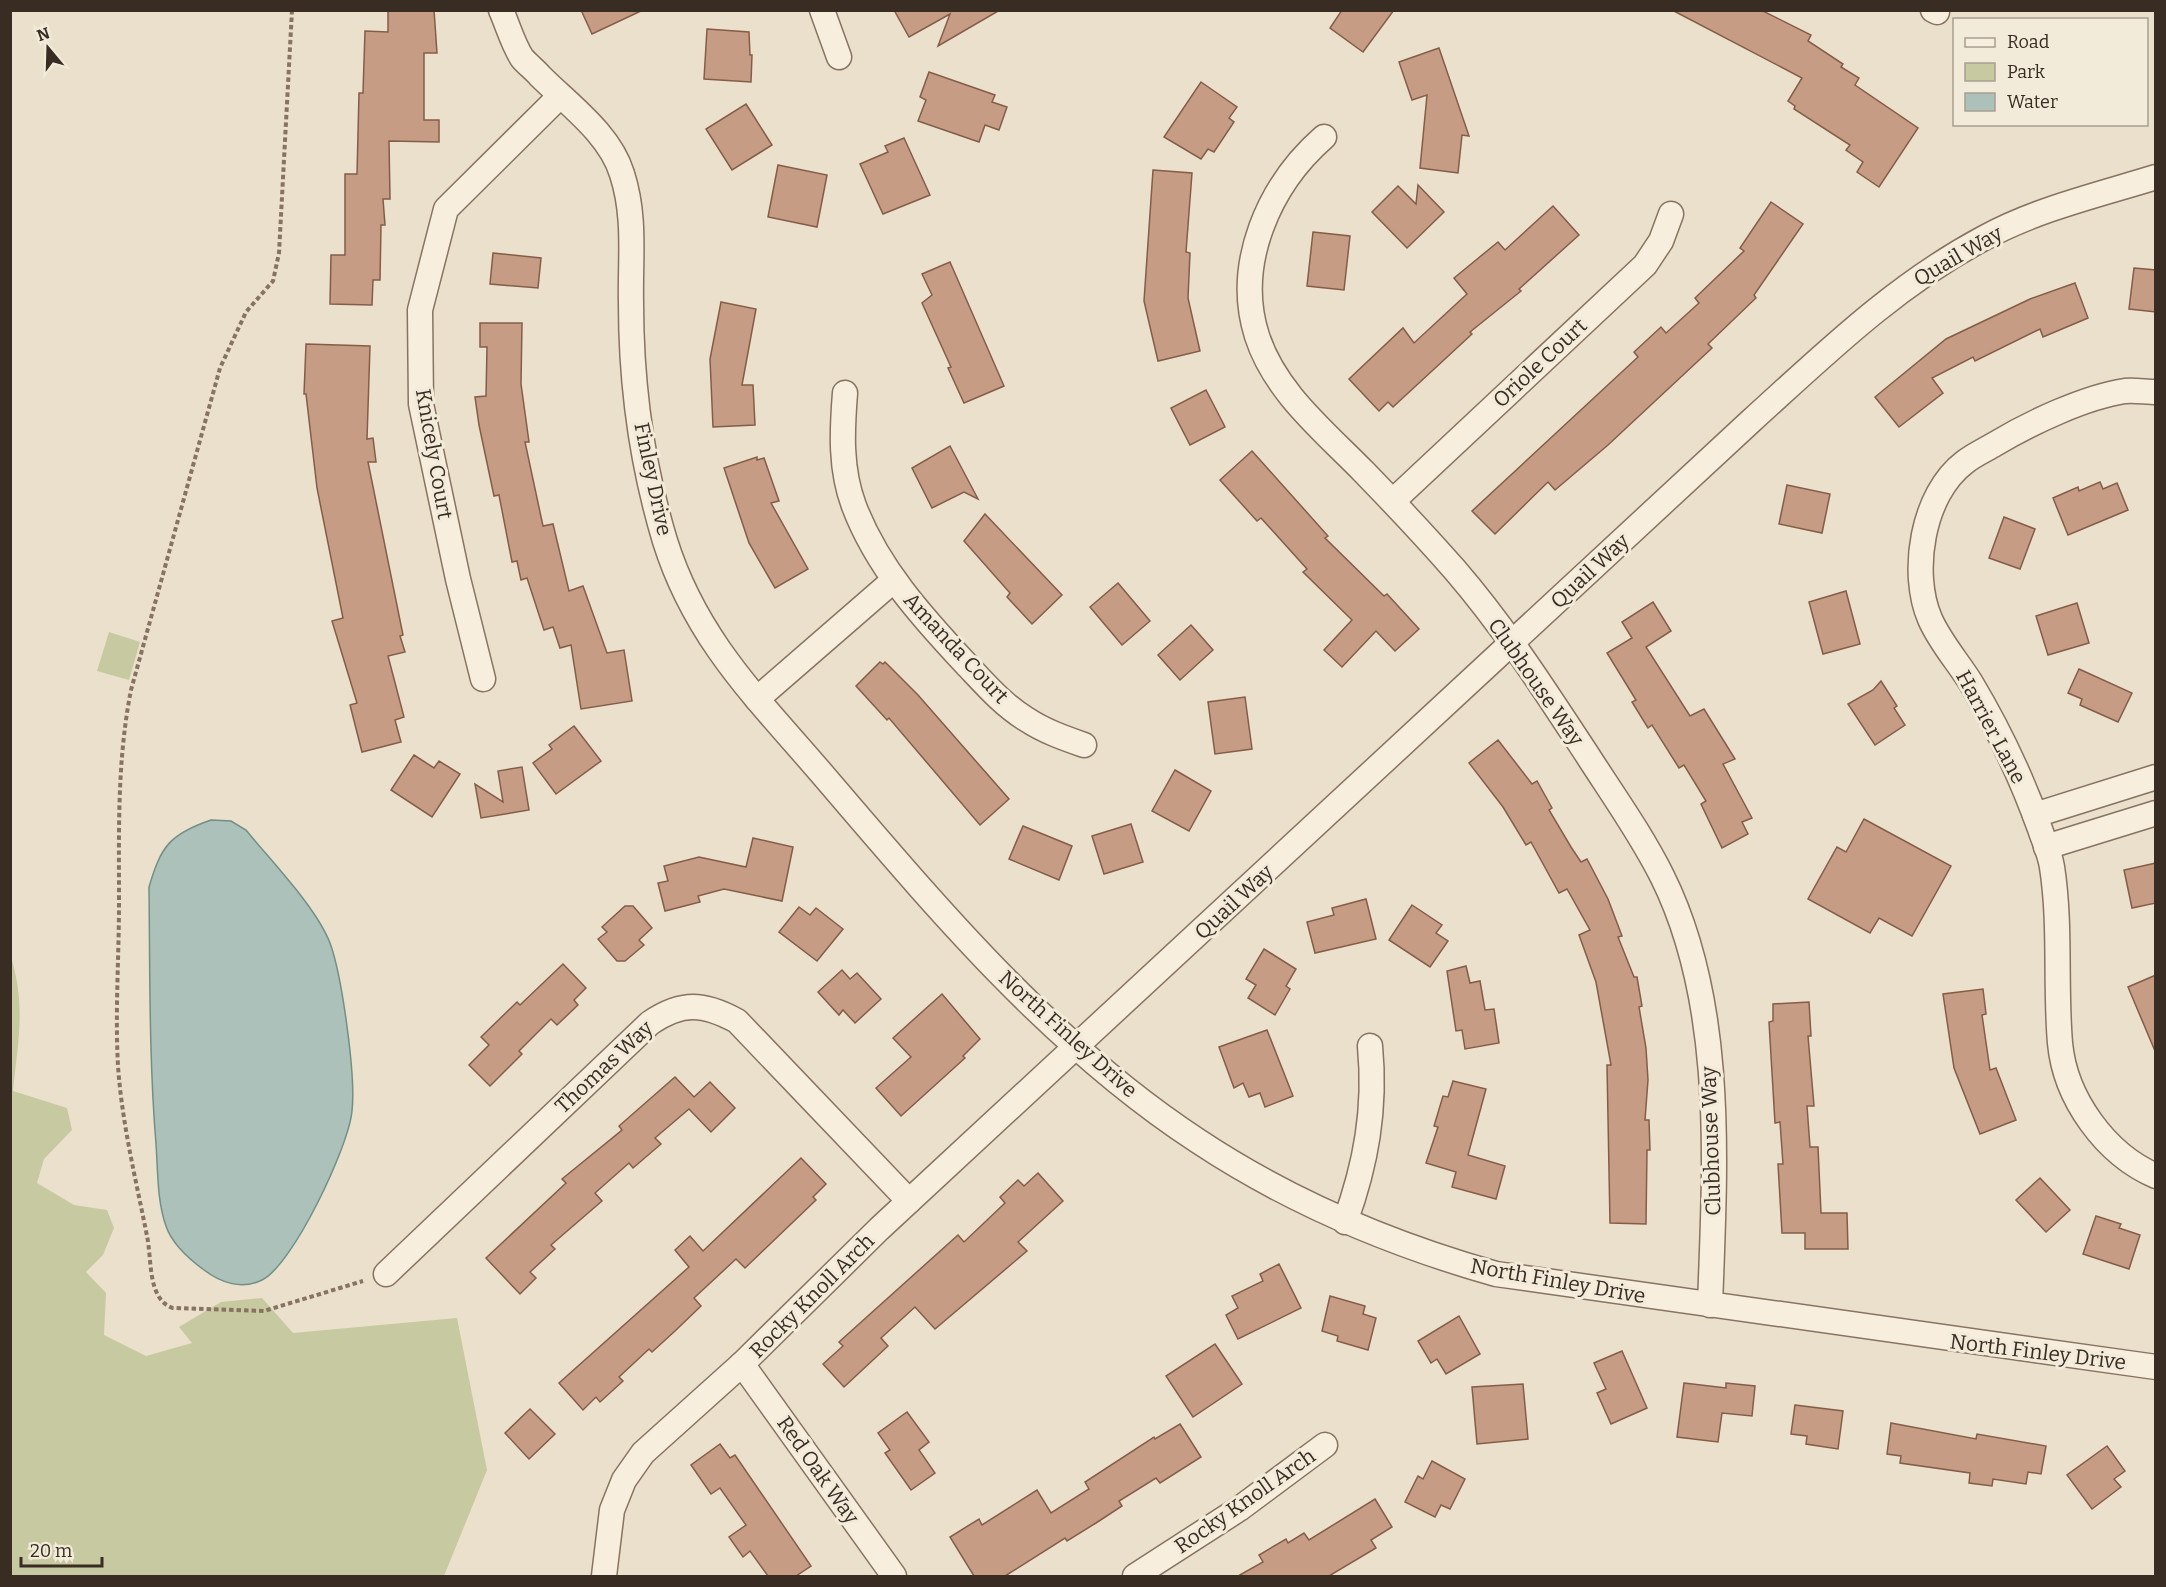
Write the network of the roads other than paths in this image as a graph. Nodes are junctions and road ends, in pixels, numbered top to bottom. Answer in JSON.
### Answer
{"nodes":[{"id":1,"x":501,"y":10,"type":"edge"},
{"id":2,"x":822,"y":10,"type":"edge"},
{"id":3,"x":839,"y":57,"type":"dead end"},
{"id":4,"x":560,"y":96,"type":"junction"},
{"id":5,"x":1324,"y":137,"type":"dead end"},
{"id":6,"x":2156,"y":177,"type":"edge"},
{"id":7,"x":1671,"y":214,"type":"dead end"},
{"id":8,"x":2156,"y":392,"type":"edge"},
{"id":9,"x":846,"y":393,"type":"dead end"},
{"id":10,"x":1393,"y":501,"type":"junction"},
{"id":11,"x":894,"y":579,"type":"junction"},
{"id":12,"x":1513,"y":644,"type":"junction"},
{"id":13,"x":483,"y":680,"type":"dead end"},
{"id":14,"x":757,"y":699,"type":"junction"},
{"id":15,"x":1084,"y":746,"type":"dead end"},
{"id":16,"x":2156,"y":777,"type":"edge"},
{"id":17,"x":2156,"y":813,"type":"edge"},
{"id":18,"x":2035,"y":815,"type":"junction"},
{"id":19,"x":2046,"y":847,"type":"junction"},
{"id":20,"x":932,"y":902,"type":"joint"},
{"id":21,"x":1370,"y":1046,"type":"dead end"},
{"id":22,"x":1077,"y":1048,"type":"junction"},
{"id":23,"x":2156,"y":1176,"type":"edge"},
{"id":24,"x":909,"y":1201,"type":"junction"},
{"id":25,"x":1345,"y":1222,"type":"junction"},
{"id":26,"x":386,"y":1274,"type":"road end"},
{"id":27,"x":1710,"y":1305,"type":"junction"},
{"id":28,"x":742,"y":1364,"type":"junction"},
{"id":29,"x":2156,"y":1367,"type":"edge"},
{"id":30,"x":1325,"y":1445,"type":"dead end"},
{"id":31,"x":604,"y":1576,"type":"edge"},
{"id":32,"x":894,"y":1576,"type":"edge"},
{"id":33,"x":1135,"y":1576,"type":"edge"}],
"edges":[{"from":1,"to":4,"type":"street","name":"Finley Drive"},
{"from":2,"to":3,"type":"street"},
{"from":4,"to":13,"type":"street","name":"Knicely Court"},
{"from":4,"to":14,"type":"street","name":"Finley Drive"},
{"from":5,"to":10,"type":"street","name":"Clubhouse Way"},
{"from":6,"to":12,"type":"street","name":"Quail Way"},
{"from":7,"to":10,"type":"street","name":"Oriole Court"},
{"from":8,"to":18,"type":"street","name":"Harrier Lane"},
{"from":9,"to":11,"type":"street","name":"Amanda Court"},
{"from":10,"to":12,"type":"street","name":"Clubhouse Way"},
{"from":11,"to":14,"type":"street","name":"Amanda Court"},
{"from":11,"to":15,"type":"street","name":"Amanda Court"},
{"from":12,"to":22,"type":"street","name":"Quail Way"},
{"from":12,"to":27,"type":"street","name":"Clubhouse Way"},
{"from":14,"to":20,"type":"street","name":"Finley Drive"},
{"from":16,"to":18,"type":"street"},
{"from":17,"to":19,"type":"street"},
{"from":18,"to":19,"type":"street","name":"Harrier Lane"},
{"from":19,"to":23,"type":"street","name":"Harrier Lane"},
{"from":20,"to":22,"type":"street","name":"North Finley Drive"},
{"from":21,"to":25,"type":"street"},
{"from":22,"to":24,"type":"street","name":"Rocky Knoll Arch"},
{"from":22,"to":25,"type":"street","name":"North Finley Drive"},
{"from":24,"to":26,"type":"street","name":"Thomas Way"},
{"from":24,"to":28,"type":"street","name":"Rocky Knoll Arch"},
{"from":25,"to":27,"type":"street","name":"North Finley Drive"},
{"from":27,"to":29,"type":"street","name":"North Finley Drive"},
{"from":28,"to":31,"type":"street","name":"Rocky Knoll Arch"},
{"from":28,"to":32,"type":"street","name":"Red Oak Way"},
{"from":30,"to":33,"type":"street","name":"Rocky Knoll Arch"}]}
